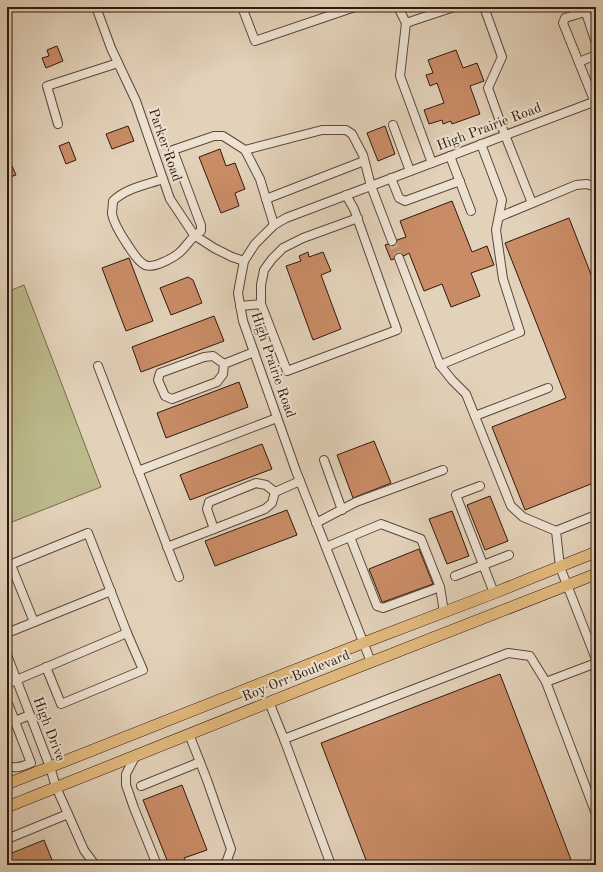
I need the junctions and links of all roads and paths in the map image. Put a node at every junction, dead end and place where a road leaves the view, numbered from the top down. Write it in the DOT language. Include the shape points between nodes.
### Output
graph roads {
  1 [pos="96,7"];
  2 [pos="242,7"];
  3 [pos="355,7"];
  4 [pos="398,7"];
  5 [pos="454,7"];
  6 [pos="484,7"];
  7 [pos="341,9"];
  8 [pos="406,23"];
  9 [pos="596,43"];
  10 [pos="596,55"];
  11 [pos="579,62"];
  12 [pos="118,63"];
  13 [pos="596,102"];
  14 [pos="58,124"];
  15 [pos="393,125"];
  16 [pos="505,135"];
  17 [pos="481,144"];
  18 [pos="244,150"];
  19 [pos="450,156"];
  20 [pos="364,161"];
  21 [pos="432,163"];
  22 [pos="410,171"];
  23 [pos="391,178"];
  24 [pos="163,179"];
  25 [pos="460,181"];
  26 [pos="371,186"];
  27 [pos="596,188"];
  28 [pos="346,195"];
  29 [pos="266,199"];
  30 [pos="532,203"];
  31 [pos="471,211"];
  32 [pos="499,217"];
  33 [pos="358,218"];
  34 [pos="274,225"];
  35 [pos="194,235"];
  36 [pos="392,241"];
  37 [pos="399,258"];
  38 [pos="244,261"];
  39 [pos="261,304"];
  40 [pos="240,306"];
  41 [pos="254,352"];
  42 [pos="224,364"];
  43 [pos="440,364"];
  44 [pos="98,366"];
  45 [pos="548,388"];
  46 [pos="475,416"];
  47 [pos="277,418"];
  48 [pos="324,460"];
  49 [pos="442,470"];
  50 [pos="138,471"];
  51 [pos="300,481"];
  52 [pos="480,486"];
  53 [pos="274,492"];
  54 [pos="342,510"];
  55 [pos="596,515"];
  56 [pos="316,523"];
  57 [pos="214,529"];
  58 [pos="556,530"];
  59 [pos="350,537"];
  60 [pos="168,547"];
  61 [pos="326,547"];
  62 [pos="596,552"];
  63 [pos="509,555"];
  64 [pos="483,565"];
  65 [pos="9,566"];
  66 [pos="560,567"];
  67 [pos="596,574"];
  68 [pos="455,576"];
  69 [pos="179,577"];
  70 [pos="567,586"];
  71 [pos="440,587"];
  72 [pos="112,591"];
  73 [pos="494,594"];
  74 [pos="444,612"];
  75 [pos="34,622"];
  76 [pos="7,633"];
  77 [pos="127,633"];
  78 [pos="363,643"];
  79 [pos="7,655"];
  80 [pos="596,659"];
  81 [pos="371,662"];
  82 [pos="596,663"];
  83 [pos="46,667"];
  84 [pos="16,680"];
  85 [pos="546,682"];
  86 [pos="7,684"];
  87 [pos="269,702"];
  88 [pos="7,704"];
  89 [pos="30,715"];
  90 [pos="15,722"];
  91 [pos="189,734"];
  92 [pos="284,739"];
  93 [pos="136,755"];
  94 [pos="200,762"];
  95 [pos="7,763"];
  96 [pos="50,767"];
  97 [pos="7,784"];
  98 [pos="141,786"];
  99 [pos="56,787"];
  100 [pos="7,807"];
  101 [pos="68,814"];
  102 [pos="596,814"];
  103 [pos="7,839"];
  104 [pos="95,865"];
  105 [pos="157,865"];
  106 [pos="220,865"];
  107 [pos="331,865"];
  1 -- 12 [label="street, Parker Road"];
  2 -- 7 [label="street" via="255,41"];
  3 -- 7 [label="street"];
  4 -- 8 [label="street"];
  5 -- 8 [label="street"];
  6 -- 16 [label="street" via="502,57 488,88"];
  8 -- 21 [label="street" via="400,76"];
  9 -- 11 [label="street" via="585,12 565,18 563,23"];
  10 -- 11 [label="street"];
  11 -- 13 [label="street"];
  12 -- 14 [label="street" via="47,86"];
  12 -- 24 [label="street, Parker Road" via="136,101"];
  13 -- 16 [label="street, High Prairie Road"];
  15 -- 22 [label="street"];
  16 -- 17 [label="street, High Prairie Road"];
  16 -- 30 [label="street"];
  17 -- 19 [label="street, High Prairie Road"];
  17 -- 32 [label="street" via="502,200"];
  18 -- 20 [label="street" via="322,130 346,130 352,134"];
  18 -- 29 [label="street" via="260,179"];
  18 -- 35 [label="street" via="223,136 214,136 173,150 200,225 200,231"];
  19 -- 21 [label="street, High Prairie Road"];
  19 -- 25 [label="street"];
  20 -- 26 [label="street"];
  20 -- 29 [label="street"];
  21 -- 22 [label="street, High Prairie Road"];
  22 -- 23 [label="street, High Prairie Road"];
  23 -- 25 [label="street" via="399,198 405,201"];
  23 -- 26 [label="street, High Prairie Road"];
  24 -- 35 [label="street, Parker Road" via="170,199"];
  24 -- 35 [label="street" via="117,197 113,201 112,213 116,224 138,260 148,266 159,264 178,253"];
  25 -- 31 [label="street"];
  26 -- 28 [label="street, High Prairie Road"];
  26 -- 36 [label="street"];
  27 -- 30 [label="street" via="586,184 576,185"];
  28 -- 33 [label="street"];
  28 -- 34 [label="street, High Prairie Road"];
  29 -- 34 [label="street"];
  30 -- 32 [label="street"];
  32 -- 43 [label="street" via="496,230 503,279 520,332"];
  33 -- 39 [label="street" via="283,248 264,270"];
  33 -- 39 [label="street" via="397,330 287,371"];
  34 -- 38 [label="street, High Prairie Road" via="255,244"];
  35 -- 38 [label="street, Parker Road" via="232,258"];
  37 -- 43 [label="street"];
  38 -- 40 [label="street, High Prairie Road" via="238,293"];
  39 -- 40 [label="street"];
  40 -- 41 [label="street, High Prairie Road"];
  41 -- 42 [label="street"];
  41 -- 47 [label="street, High Prairie Road"];
  42 -- 42 [label="street" via="213,356 204,357 160,373 158,380 165,396 172,399 217,382 223,374"];
  43 -- 46 [label="street" via="466,394"];
  44 -- 50 [label="street"];
  45 -- 46 [label="street"];
  46 -- 58 [label="street" via="511,506 523,518"];
  47 -- 50 [label="street"];
  47 -- 51 [label="street, High Prairie Road"];
  48 -- 54 [label="street"];
  49 -- 54 [label="street" via="356,502"];
  50 -- 60 [label="street"];
  51 -- 53 [label="street"];
  51 -- 56 [label="street, High Prairie Road"];
  52 -- 64 [label="street" via="456,495"];
  53 -- 57 [label="street" via="272,503 265,510"];
  53 -- 57 [label="street" via="266,484 256,483 209,502 206,509"];
  54 -- 56 [label="street"];
  55 -- 58 [label="street"];
  56 -- 61 [label="street, High Prairie Road"];
  57 -- 60 [label="street"];
  58 -- 66 [label="street"];
  59 -- 61 [label="street"];
  59 -- 71 [label="street" via="381,524 421,539"];
  59 -- 71 [label="street" via="377,606 383,608"];
  60 -- 69 [label="street"];
  61 -- 78 [label="street, High Prairie Road"];
  62 -- 66 [label="main road, Roy Orr Boulevard"];
  63 -- 64 [label="street"];
  64 -- 68 [label="street"];
  64 -- 73 [label="street"];
  65 -- 72 [label="street" via="88,533"];
  65 -- 75 [label="street"];
  66 -- 70 [label="street"];
  66 -- 73 [label="main road, Roy Orr Boulevard"];
  67 -- 70 [label="main road, Roy Orr Boulevard"];
  70 -- 80 [label="street"];
  70 -- 81 [label="main road, Roy Orr Boulevard"];
  71 -- 74 [label="street"];
  72 -- 75 [label="street"];
  72 -- 77 [label="street"];
  73 -- 74 [label="main road, Roy Orr Boulevard"];
  74 -- 78 [label="main road, Roy Orr Boulevard"];
  75 -- 76 [label="street"];
  77 -- 83 [label="street"];
  77 -- 83 [label="street" via="143,670 61,704"];
  78 -- 81 [label="street, High Prairie Road"];
  78 -- 96 [label="main road, Roy Orr Boulevard"];
  79 -- 84 [label="street, High Drive"];
  81 -- 87 [label="main road, Roy Orr Boulevard"];
  82 -- 85 [label="street"];
  83 -- 84 [label="street"];
  84 -- 86 [label="street"];
  84 -- 89 [label="street, High Drive"];
  85 -- 92 [label="street" via="530,656 508,653"];
  85 -- 102 [label="street"];
  87 -- 91 [label="main road, Roy Orr Boulevard"];
  87 -- 92 [label="street"];
  88 -- 90 [label="street"];
  89 -- 90 [label="street"];
  89 -- 96 [label="street, High Drive"];
  90 -- 95 [label="street" via="31,763 14,768"];
  91 -- 93 [label="main road, Roy Orr Boulevard"];
  91 -- 94 [label="street"];
  92 -- 107 [label="street"];
  93 -- 99 [label="main road, Roy Orr Boulevard"];
  93 -- 105 [label="street" via="126,774 126,785"];
  94 -- 98 [label="street"];
  94 -- 106 [label="street" via="231,849 226,863"];
  96 -- 97 [label="main road, Roy Orr Boulevard"];
  96 -- 99 [label="street, High Drive"];
  99 -- 100 [label="main road, Roy Orr Boulevard"];
  99 -- 101 [label="street, High Drive"];
  101 -- 103 [label="street"];
  101 -- 104 [label="street, High Drive" via="84,850"];
}
